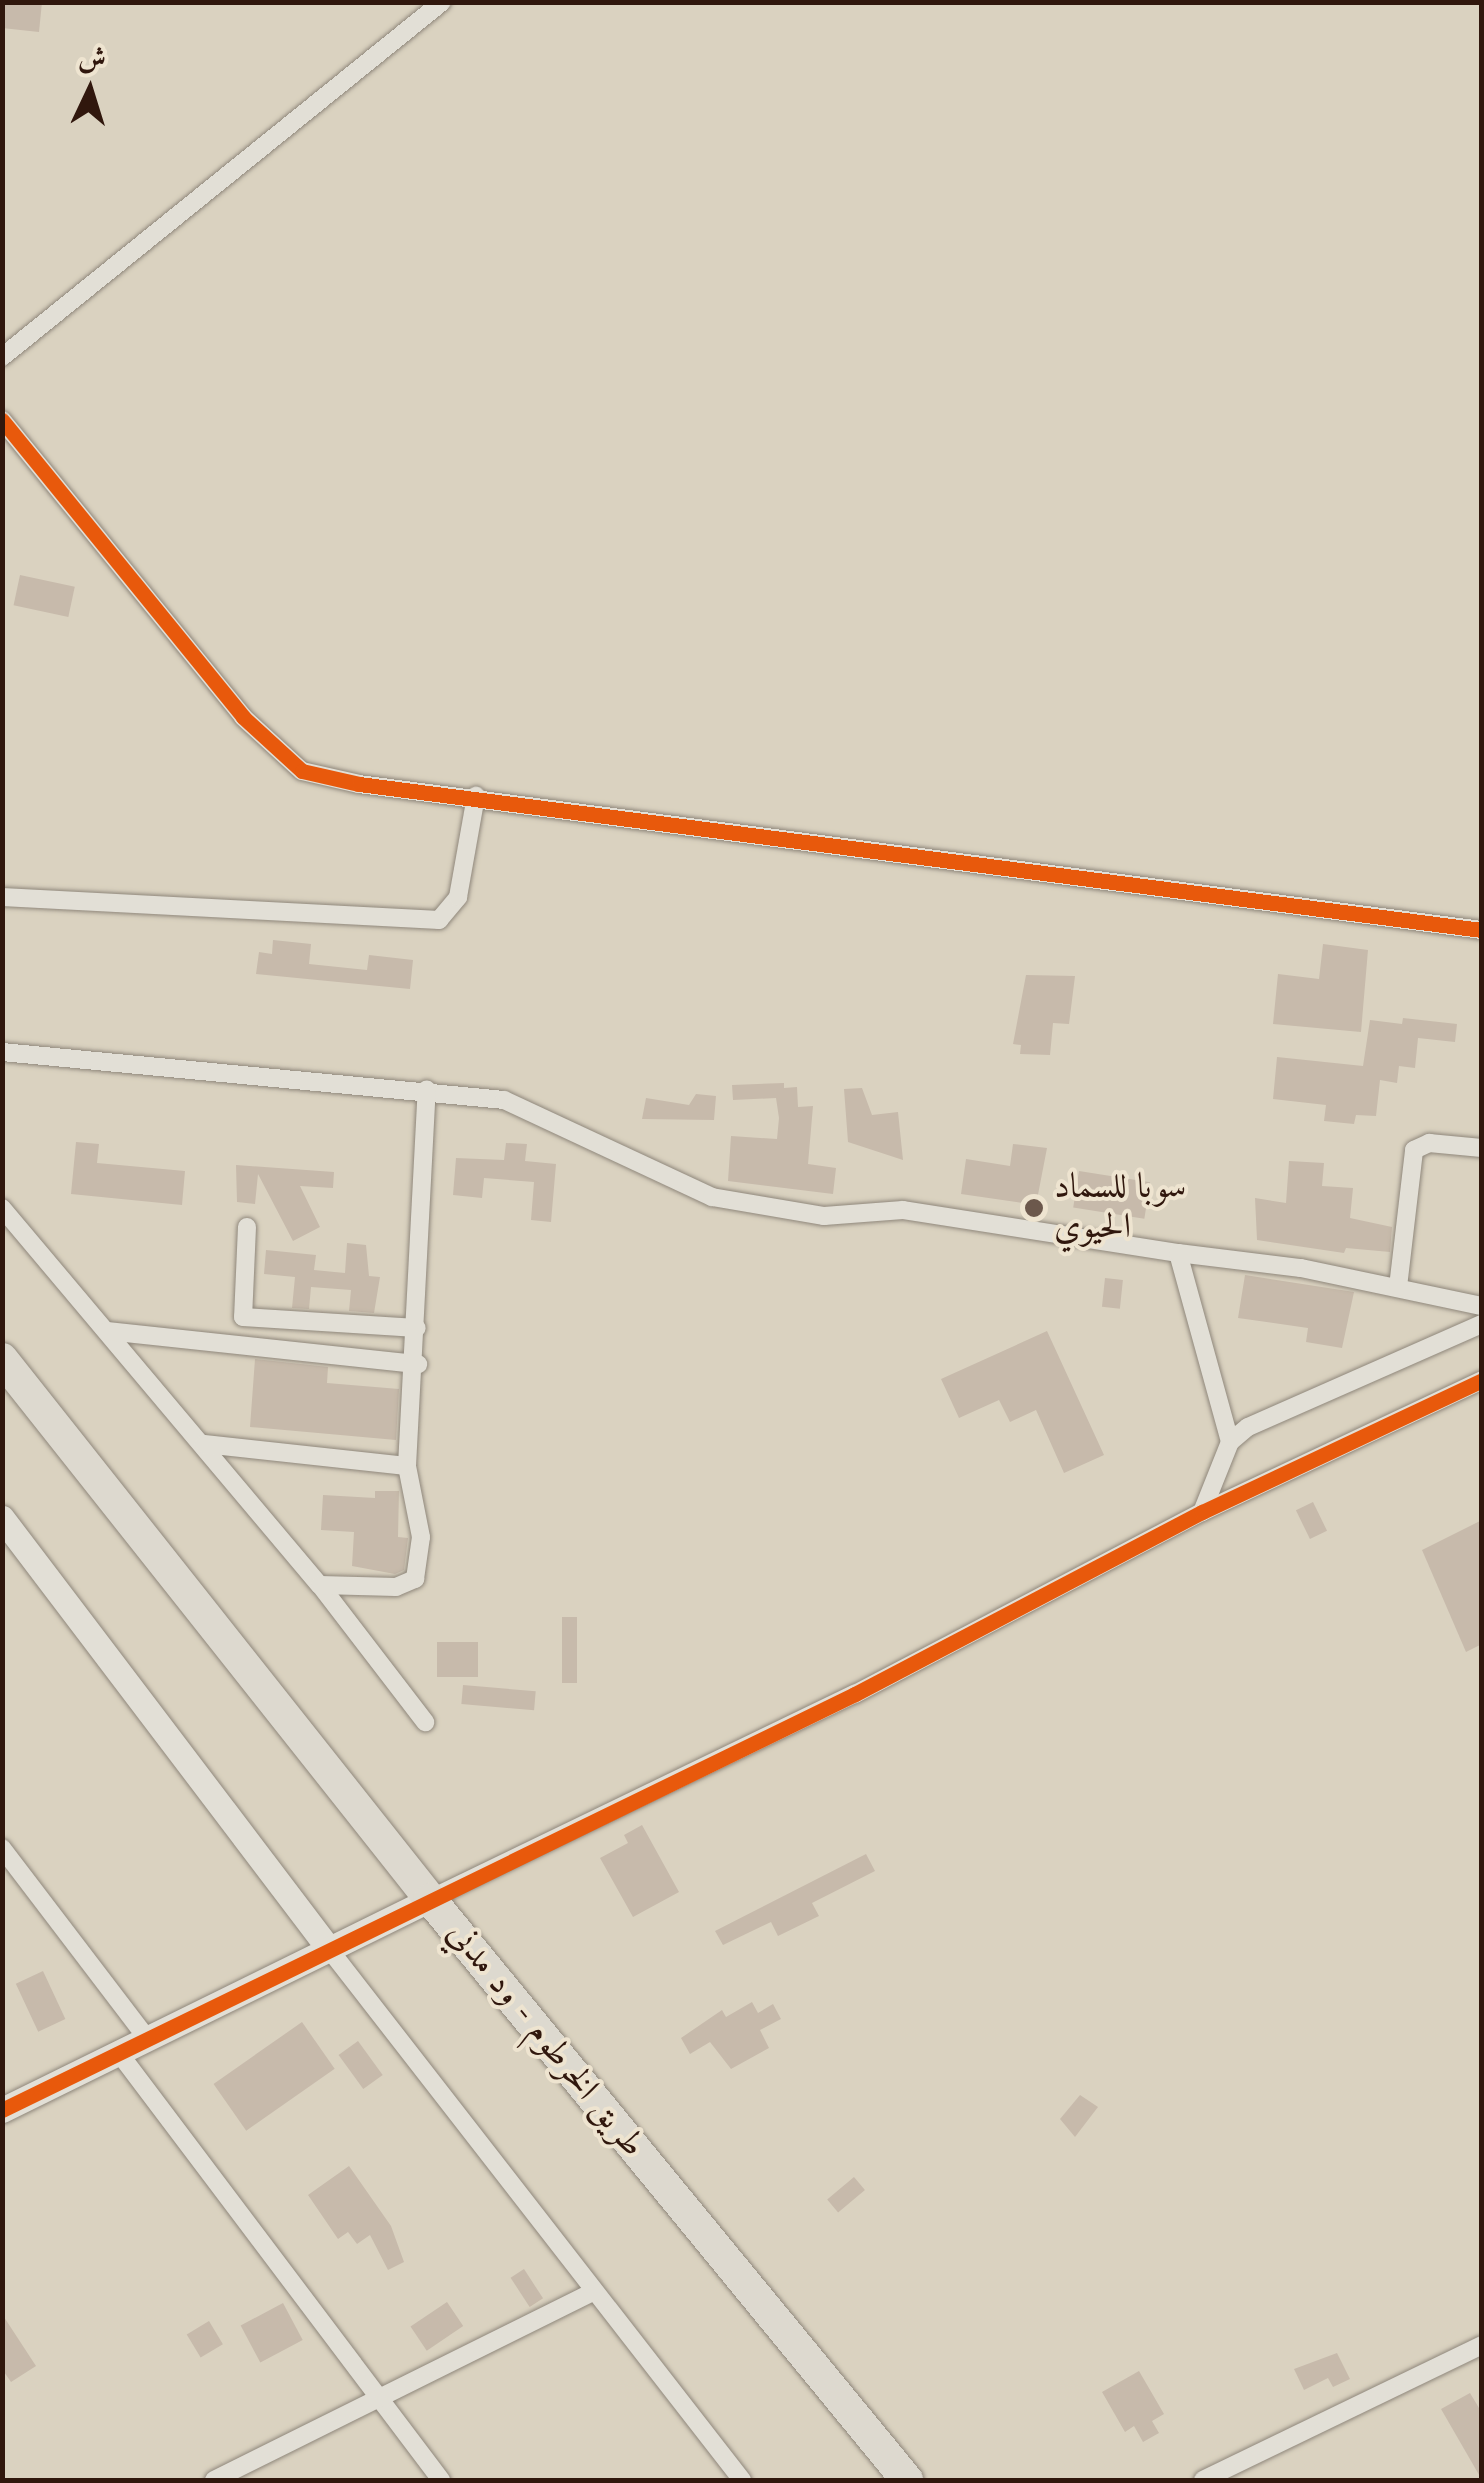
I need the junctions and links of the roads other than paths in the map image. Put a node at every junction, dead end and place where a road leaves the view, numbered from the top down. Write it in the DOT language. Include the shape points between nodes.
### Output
graph roads {
  1 [pos="442,2"];
  2 [pos="2,357"];
  3 [pos="2,420"];
  4 [pos="476,796"];
  5 [pos="2,896"];
  6 [pos="1482,930"];
  7 [pos="2,1052"];
  8 [pos="427,1090"];
  9 [pos="1482,1148"];
  10 [pos="2,1208"];
  11 [pos="247,1227"];
  12 [pos="1178,1253"];
  13 [pos="1398,1286"];
  14 [pos="1482,1306"];
  15 [pos="1482,1324"];
  16 [pos="417,1328"];
  17 [pos="107,1331"];
  18 [pos="2,1359"];
  19 [pos="418,1364"];
  20 [pos="1482,1380"];
  21 [pos="1230,1442"];
  22 [pos="204,1444"];
  23 [pos="407,1466"];
  24 [pos="1202,1512"];
  25 [pos="2,1518"];
  26 [pos="320,1585"];
  27 [pos="425,1722"];
  28 [pos="2,1848"];
  29 [pos="430,1899"];
  30 [pos="329,1949"];
  31 [pos="147,2038"];
  32 [pos="118,2053"];
  33 [pos="2,2110"];
  34 [pos="594,2291"];
  35 [pos="1482,2345"];
  36 [pos="380,2400"];
  37 [pos="214,2480"];
  38 [pos="442,2480"];
  39 [pos="742,2480"];
  40 [pos="907,2480"];
  41 [pos="1203,2480"];
  1 -- 2 [label="street"];
  3 -- 4 [label="street" via="282,759 323,777"];
  4 -- 5 [label="street" via="458,897 438,920"];
  4 -- 6 [label="street"];
  7 -- 8 [label="street"];
  8 -- 12 [label="street" via="523,1105 652,1174 712,1196 824,1216 903,1210"];
  8 -- 16 [label="street"];
  9 -- 13 [label="street" via="1429,1143 1414,1150"];
  10 -- 17 [label="street"];
  11 -- 16 [label="street" via="243,1317"];
  12 -- 13 [label="street"];
  12 -- 21 [label="street"];
  13 -- 14 [label="street"];
  15 -- 21 [label="street" via="1248,1427"];
  16 -- 19 [label="street"];
  17 -- 19 [label="street"];
  17 -- 22 [label="street"];
  18 -- 29 [label="highway, طريق الخرطوم - ود مدني"];
  19 -- 23 [label="street"];
  20 -- 24 [label="street"];
  21 -- 24 [label="street"];
  22 -- 23 [label="street"];
  22 -- 26 [label="street"];
  23 -- 26 [label="street" via="420,1537 415,1579 396,1587"];
  24 -- 29 [label="street" via="855,1694"];
  25 -- 30 [label="street"];
  26 -- 27 [label="street"];
  28 -- 31 [label="street"];
  29 -- 30 [label="street"];
  29 -- 40 [label="highway, طريق الخرطوم - ود مدني"];
  30 -- 31 [label="street"];
  30 -- 34 [label="street"];
  31 -- 32 [label="street"];
  32 -- 33 [label="street"];
  32 -- 36 [label="street"];
  34 -- 36 [label="street"];
  34 -- 39 [label="street"];
  35 -- 41 [label="street"];
  36 -- 37 [label="street"];
  36 -- 38 [label="street"];
}
